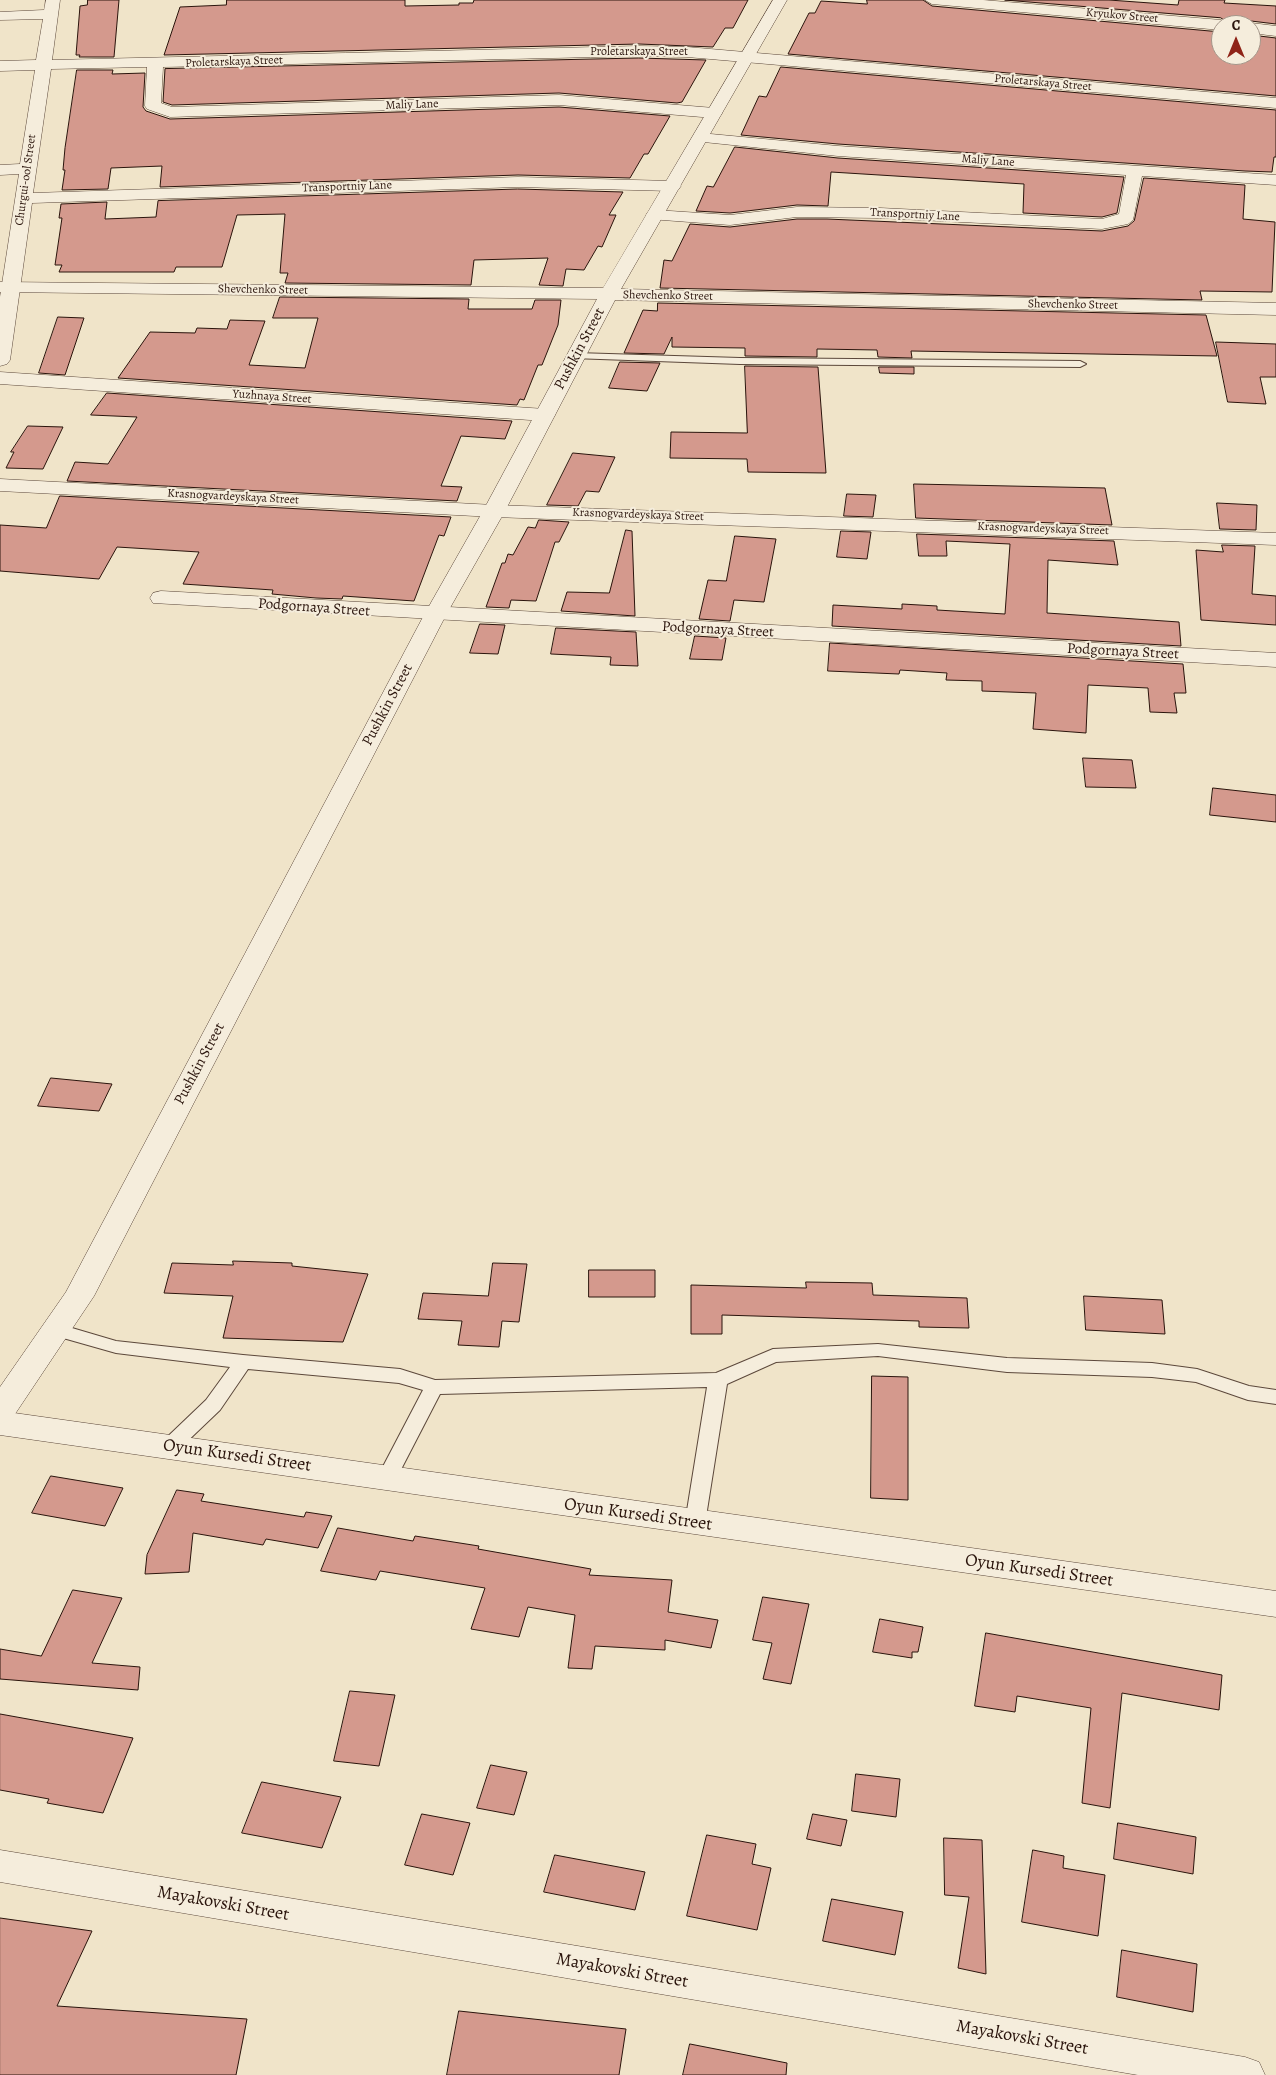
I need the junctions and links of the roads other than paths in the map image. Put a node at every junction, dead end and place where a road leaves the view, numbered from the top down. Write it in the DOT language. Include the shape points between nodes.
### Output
graph roads {
  1 [pos="780,0"];
  2 [pos="932,0"];
  3 [pos="52,7"];
  4 [pos="0,16"];
  5 [pos="1211,25"];
  6 [pos="1261,29"];
  7 [pos="1276,30"];
  8 [pos="746,57"];
  9 [pos="155,64"];
  10 [pos="43,65"];
  11 [pos="0,66"];
  12 [pos="1276,103"];
  13 [pos="714,113"];
  14 [pos="700,138"];
  15 [pos="27,169"];
  16 [pos="0,170"];
  17 [pos="1136,170"];
  18 [pos="1276,180"];
  19 [pos="672,186"];
  20 [pos="23,198"];
  21 [pos="655,215"];
  22 [pos="6,287"];
  23 [pos="609,294"];
  24 [pos="1276,310"];
  25 [pos="576,356"];
  26 [pos="0,360"];
  27 [pos="1080,364"];
  28 [pos="0,378"];
  29 [pos="545,415"];
  30 [pos="0,485"];
  31 [pos="494,510"];
  32 [pos="1276,539"];
  33 [pos="161,598"];
  34 [pos="435,615"];
  35 [pos="1276,660"];
  36 [pos="55,1329"];
  37 [pos="243,1362"];
  38 [pos="718,1380"];
  39 [pos="434,1387"];
  40 [pos="1276,1397"];
  41 [pos="0,1412"];
  42 [pos="0,1424"];
  43 [pos="169,1446"];
  44 [pos="387,1478"];
  45 [pos="695,1523"];
  46 [pos="1276,1604"];
  47 [pos="0,1866"];
  48 [pos="1245,2075"];
  1 -- 8 [label="street, Pushkin Street"];
  2 -- 5 [label="street, Kryukov Street"];
  3 -- 4 [label="street"];
  3 -- 10 [label="street, Churgui-ool Street"];
  6 -- 7 [label="street"];
  8 -- 9 [label="street, Proletarskaya Street" via="639,51"];
  8 -- 12 [label="street, Proletarskaya Street"];
  8 -- 13 [label="street, Pushkin Street"];
  9 -- 10 [label="street, Proletarskaya Street"];
  9 -- 13 [label="street, Maliy Lane" via="153,106 170,112 559,100"];
  10 -- 11 [label="street, Proletarskaya Street"];
  10 -- 15 [label="street, Churgui-ool Street"];
  13 -- 14 [label="street, Pushkin Street"];
  14 -- 17 [label="street, Maliy Lane" via="838,151"];
  14 -- 19 [label="street, Pushkin Street"];
  15 -- 16 [label="street"];
  15 -- 20 [label="street, Churgui-ool Street"];
  17 -- 18 [label="street, Maliy Lane"];
  17 -- 21 [label="street, Transportniy Lane" via="1127,216 1102,224 880,213 797,212 730,220"];
  19 -- 20 [label="street, Transportniy Lane" via="518,182"];
  19 -- 21 [label="street, Pushkin Street"];
  20 -- 22 [label="street, Churgui-ool Street"];
  21 -- 23 [label="street, Pushkin Street"];
  22 -- 23 [label="street, Shevchenko Street"];
  22 -- 26 [label="street, Churgui-ool Street"];
  23 -- 24 [label="street, Shevchenko Street"];
  23 -- 25 [label="street, Pushkin Street"];
  25 -- 27 [label="lane"];
  25 -- 29 [label="street, Pushkin Street"];
  28 -- 29 [label="street, Yuzhnaya Street"];
  29 -- 31 [label="street, Pushkin Street"];
  30 -- 31 [label="street, Krasnogvardeyskaya Street"];
  31 -- 32 [label="street, Krasnogvardeyskaya Street"];
  31 -- 34 [label="street, Pushkin Street"];
  33 -- 34 [label="street, Podgornaya Street"];
  34 -- 35 [label="street, Podgornaya Street"];
  34 -- 36 [label="street, Pushkin Street" via="79,1296"];
  36 -- 37 [label="lane" via="116,1347"];
  36 -- 41 [label="street, Pushkin Street"];
  37 -- 39 [label="lane" via="400,1376"];
  37 -- 43 [label="lane" via="213,1405"];
  38 -- 39 [label="lane"];
  38 -- 40 [label="lane" via="773,1356 878,1350 1007,1365 1152,1370 1196,1376"];
  38 -- 45 [label="lane"];
  39 -- 44 [label="lane"];
  42 -- 43 [label="street, Oyun Kursedi Street"];
  43 -- 44 [label="street, Oyun Kursedi Street"];
  44 -- 45 [label="street, Oyun Kursedi Street"];
  45 -- 46 [label="street, Oyun Kursedi Street"];
  47 -- 48 [label="street, Mayakovski Street"];
}
